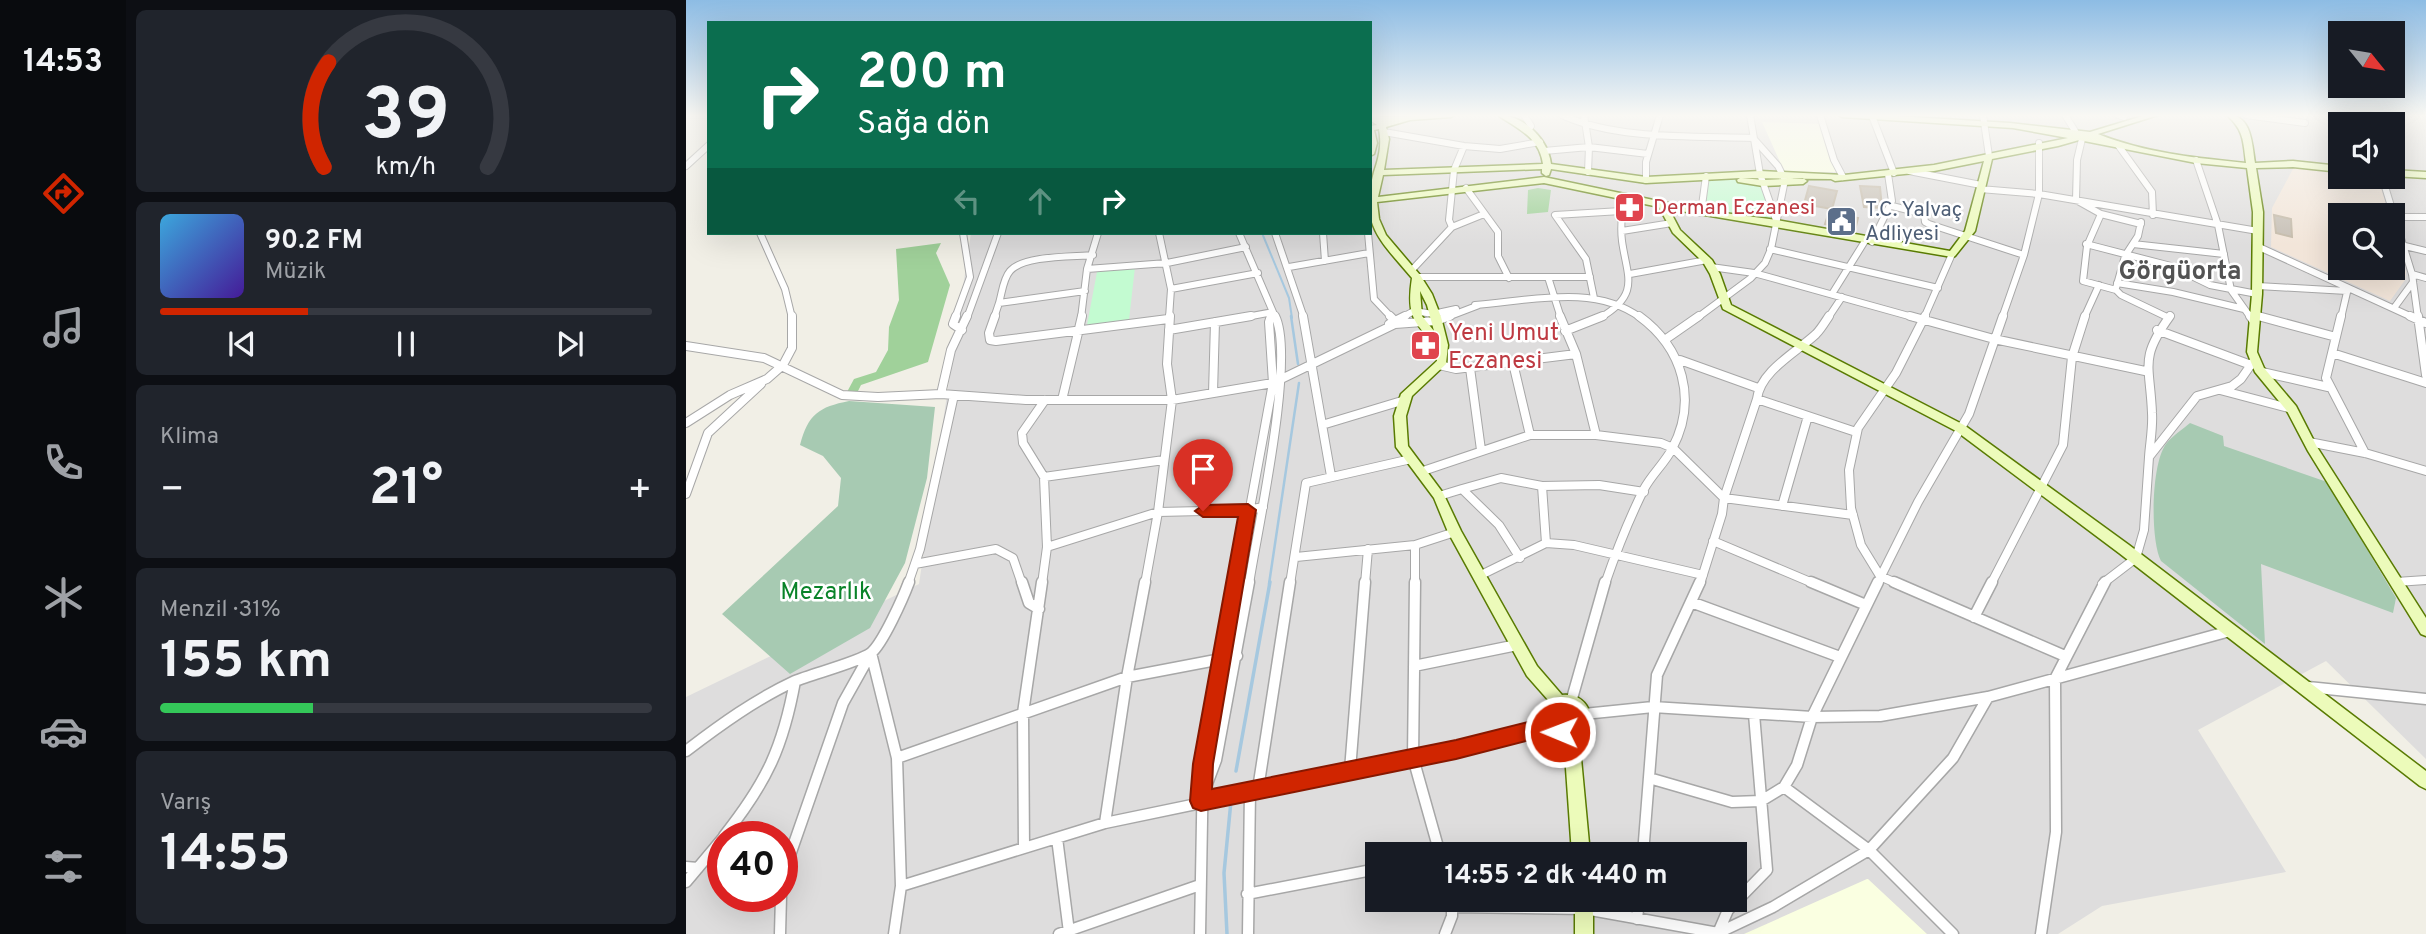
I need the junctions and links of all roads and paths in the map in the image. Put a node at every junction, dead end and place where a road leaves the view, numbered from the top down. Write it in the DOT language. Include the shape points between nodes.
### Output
graph roads {
  1 [pos="1382,159"];
  2 [pos="1459,159"];
  3 [pos="1546,159"];
  4 [pos="1589,159"];
  5 [pos="1648,159"];
  6 [pos="1757,159"];
  7 [pos="1769,159"];
  8 [pos="1834,159"];
  9 [pos="1886,159"];
  10 [pos="1975,159"];
  11 [pos="1988,159"];
  12 [pos="2038,159"];
  13 [pos="2077,159"];
  14 [pos="2128,159"];
  15 [pos="2189,159"];
  16 [pos="2250,159"];
  17 [pos="2196,160"];
  18 [pos="1548,166"];
  19 [pos="2251,166"];
  20 [pos="2328,168"];
  21 [pos="1454,170"];
  22 [pos="1909,171"];
  23 [pos="1588,172"];
  24 [pos="1378,173"];
  25 [pos="2405,173"];
  26 [pos="1891,174"];
  27 [pos="2426,174"];
  28 [pos="1706,176"];
  29 [pos="1843,177"];
  30 [pos="1761,178"];
  31 [pos="1785,178"];
  32 [pos="1544,180"];
  33 [pos="1646,180"];
  34 [pos="1981,187"];
  35 [pos="1466,188"];
  36 [pos="1453,191"];
  37 [pos="2039,194"];
  38 [pos="1372,195"];
  39 [pos="1625,196"];
  40 [pos="1372,199"];
  41 [pos="2076,201"];
  42 [pos="1663,206"];
  43 [pos="1892,206"];
  44 [pos="1621,211"];
  45 [pos="2141,212"];
  46 [pos="1484,214"];
  47 [pos="1701,214"];
  48 [pos="2101,214"];
  49 [pos="2153,215"];
  50 [pos="2405,217"];
  51 [pos="2426,217"];
  52 [pos="1372,222"];
  53 [pos="1672,223"];
  54 [pos="1777,223"];
  55 [pos="2141,225"];
  56 [pos="2218,225"];
  57 [pos="1451,226"];
  58 [pos="1622,231"];
  59 [pos="2258,231"];
  60 [pos="1967,234"];
  61 [pos="762,235"];
  62 [pos="964,235"];
  63 [pos="997,235"];
  64 [pos="1098,235"];
  65 [pos="1160,235"];
  66 [pos="1240,235"];
  67 [pos="1276,235"];
  68 [pos="1323,235"];
  69 [pos="1368,235"];
  70 [pos="1869,241"];
  71 [pos="2086,244"];
  72 [pos="2133,244"];
  73 [pos="2405,246"];
  74 [pos="1245,247"];
  75 [pos="2259,247"];
  76 [pos="1770,249"];
  77 [pos="2165,249"];
  78 [pos="2426,251"];
  79 [pos="1369,253"];
  80 [pos="1952,254"];
  81 [pos="2224,254"];
  82 [pos="1093,255"];
  83 [pos="2024,255"];
  84 [pos="2125,256"];
  85 [pos="1325,261"];
  86 [pos="1167,263"];
  87 [pos="1709,264"];
  88 [pos="1289,267"];
  89 [pos="2171,267"];
  90 [pos="1851,268"];
  91 [pos="1087,270"];
  92 [pos="1258,273"];
  93 [pos="1754,273"];
  94 [pos="1414,274"];
  95 [pos="1630,274"];
  96 [pos="1548,277"];
  97 [pos="1590,277"];
  98 [pos="1509,278"];
  99 [pos="2412,278"];
  100 [pos="2426,278"];
  101 [pos="2099,285"];
  102 [pos="2117,286"];
  103 [pos="1938,288"];
  104 [pos="1171,289"];
  105 [pos="2348,289"];
  106 [pos="2231,290"];
  107 [pos="2257,290"];
  108 [pos="1085,291"];
  109 [pos="1832,294"];
  110 [pos="1842,297"];
  111 [pos="1594,298"];
  112 [pos="1553,299"];
  113 [pos="1723,301"];
  114 [pos="999,303"];
  115 [pos="1617,305"];
  116 [pos="2394,308"];
  117 [pos="2244,309"];
  118 [pos="1413,311"];
  119 [pos="1273,312"];
  120 [pos="1434,317"];
  121 [pos="1168,318"];
  122 [pos="1924,319"];
  123 [pos="2255,319"];
  124 [pos="1395,321"];
  125 [pos="2423,321"];
  126 [pos="1215,322"];
  127 [pos="1419,322"];
  128 [pos="962,330"];
  129 [pos="1080,330"];
  130 [pos="1170,330"];
  131 [pos="2157,330"];
  132 [pos="1565,331"];
  133 [pos="2336,337"];
  134 [pos="1667,339"];
  135 [pos="1994,339"];
  136 [pos="2424,342"];
  137 [pos="1443,345"];
  138 [pos="686,346"];
  139 [pos="1798,346"];
  140 [pos="2332,353"];
  141 [pos="1576,354"];
  142 [pos="2072,357"];
  143 [pos="1680,360"];
  144 [pos="1513,363"];
  145 [pos="1439,365"];
  146 [pos="2256,366"];
  147 [pos="783,367"];
  148 [pos="1311,367"];
  149 [pos="1471,368"];
  150 [pos="2145,371"];
  151 [pos="2426,375"];
  152 [pos="766,381"];
  153 [pos="1277,382"];
  154 [pos="2426,383"];
  155 [pos="2328,387"];
  156 [pos="1758,388"];
  157 [pos="1886,389"];
  158 [pos="2215,389"];
  159 [pos="1213,393"];
  160 [pos="941,394"];
  161 [pos="954,395"];
  162 [pos="1757,399"];
  163 [pos="1045,400"];
  164 [pos="1062,400"];
  165 [pos="1172,400"];
  166 [pos="1405,401"];
  167 [pos="2292,409"];
  168 [pos="1808,416"];
  169 [pos="686,423"];
  170 [pos="1322,425"];
  171 [pos="1960,428"];
  172 [pos="1856,432"];
  173 [pos="1531,435"];
  174 [pos="1596,435"];
  175 [pos="2309,442"];
  176 [pos="1673,448"];
  177 [pos="1481,450"];
  178 [pos="2365,453"];
  179 [pos="2149,457"];
  180 [pos="1411,459"];
  181 [pos="1164,460"];
  182 [pos="2426,471"];
  183 [pos="1420,472"];
  184 [pos="1331,476"];
  185 [pos="1044,477"];
  186 [pos="1542,486"];
  187 [pos="2040,486"];
  188 [pos="1462,489"];
  189 [pos="1644,492"];
  190 [pos="686,494"];
  191 [pos="1439,496"];
  192 [pos="1724,498"];
  193 [pos="1782,506"];
  194 [pos="1263,507"];
  195 [pos="1248,510"];
  196 [pos="1158,512"];
  197 [pos="1853,515"];
  198 [pos="1455,532"];
  199 [pos="1713,541"];
  200 [pos="1546,543"];
  201 [pos="1415,545"];
  202 [pos="1047,547"];
  203 [pos="1368,549"];
  204 [pos="1615,556"];
  205 [pos="1296,557"];
  206 [pos="1520,558"];
  207 [pos="2136,558"];
  208 [pos="915,564"];
  209 [pos="1703,575"];
  210 [pos="1479,576"];
  211 [pos="1880,576"];
  212 [pos="2426,580"];
  213 [pos="2396,582"];
  214 [pos="1691,602"];
  215 [pos="1866,605"];
  216 [pos="1039,609"];
  217 [pos="1974,617"];
  218 [pos="2426,630"];
  219 [pos="2230,631"];
  220 [pos="1517,645"];
  221 [pos="871,653"];
  222 [pos="1237,656"];
  223 [pos="2065,656"];
  224 [pos="1840,657"];
  225 [pos="1224,659"];
  226 [pos="1414,666"];
  227 [pos="1126,677"];
  228 [pos="2055,679"];
  229 [pos="795,681"];
  230 [pos="2302,687"];
  231 [pos="1988,697"];
  232 [pos="2426,699"];
  233 [pos="1565,703"];
  234 [pos="1653,707"];
  235 [pos="1023,713"];
  236 [pos="1754,713"];
  237 [pos="1584,715"];
  238 [pos="1812,717"];
  239 [pos="1552,725"];
  240 [pos="1571,733"];
  241 [pos="686,751"];
  242 [pos="897,758"];
  243 [pos="1413,758"];
  244 [pos="1350,770"];
  245 [pos="1650,778"];
  246 [pos="2426,781"];
  247 [pos="1784,787"];
  248 [pos="1254,790"];
  249 [pos="1201,801"];
  250 [pos="1761,801"];
  251 [pos="737,821"];
  252 [pos="1105,823"];
  253 [pos="798,832"];
  254 [pos="1056,838"];
  255 [pos="1437,842"];
  256 [pos="1580,842"];
  257 [pos="1644,842"];
  258 [pos="1024,848"];
  259 [pos="1869,850"];
  260 [pos="707,853"];
  261 [pos="692,868"];
  262 [pos="1365,871"];
  263 [pos="686,882"];
  264 [pos="1200,885"];
  265 [pos="901,886"];
  266 [pos="1247,894"];
  267 [pos="780,912"];
  268 [pos="1452,912"];
  269 [pos="1585,912"];
  270 [pos="1613,912"];
  271 [pos="1638,912"];
  272 [pos="1637,919"];
  273 [pos="1690,931"];
  274 [pos="1066,933"];
  275 [pos="1718,933"];
  276 [pos="779,934"];
  277 [pos="894,934"];
  278 [pos="1200,934"];
  279 [pos="1248,934"];
  280 [pos="1445,934"];
  281 [pos="1584,934"];
  282 [pos="1953,934"];
  283 [pos="2041,934"];
  1 -- 24 [label="street"];
  2 -- 21 [label="street"];
  3 -- 18 [label="street"];
  4 -- 23 [label="street"];
  5 -- 33 [label="street"];
  6 -- 30 [label="street"];
  7 -- 31 [label="street"];
  8 -- 29 [label="street"];
  9 -- 26 [label="street"];
  10 -- 22 [label="street"];
  11 -- 34 [label="main road"];
  12 -- 37 [label="street"];
  13 -- 41 [label="street"];
  14 -- 49 [label="street" via="2151,192"];
  15 -- 17 [label="street"];
  16 -- 19 [label="street"];
  17 -- 19 [label="street"];
  17 -- 56 [label="street"];
  18 -- 21 [label="street"];
  18 -- 23 [label="street"];
  18 -- 32 [label="street"];
  19 -- 20 [label="street"];
  19 -- 59 [label="street"];
  21 -- 24 [label="street"];
  21 -- 36 [label="street"];
  22 -- 26 [label="street"];
  22 -- 34 [label="street"];
  23 -- 33 [label="street"];
  24 -- 38 [label="street"];
  25 -- 27 [label="street"];
  26 -- 29 [label="street"];
  26 -- 43 [label="street"];
  28 -- 30 [label="street"];
  28 -- 33 [label="street"];
  28 -- 47 [label="street"];
  29 -- 31 [label="street"];
  30 -- 31 [label="street"];
  30 -- 54 [label="street"];
  31 -- 54 [label="street"];
  32 -- 35 [label="street"];
  32 -- 39 [label="street"];
  34 -- 37 [label="street"];
  34 -- 60 [label="main road"];
  35 -- 36 [label="street"];
  35 -- 46 [label="street"];
  36 -- 40 [label="street"];
  36 -- 57 [label="street"];
  37 -- 41 [label="street"];
  37 -- 83 [label="street"];
  39 -- 42 [label="street"];
  39 -- 44 [label="street"];
  41 -- 45 [label="street"];
  41 -- 48 [label="street"];
  42 -- 47 [label="street"];
  42 -- 53 [label="street"];
  43 -- 60 [label="street" via="1920,211 1925,222"];
  43 -- 70 [label="street"];
  44 -- 58 [label="street"];
  44 -- 97 [label="street" via="1555,215 1586,259"];
  45 -- 49 [label="street"];
  45 -- 55 [label="street"];
  46 -- 57 [label="street"];
  46 -- 98 [label="street" via="1498,232 1498,256"];
  47 -- 54 [label="street"];
  48 -- 55 [label="street"];
  48 -- 71 [label="street"];
  49 -- 56 [label="street"];
  50 -- 51 [label="street"];
  52 -- 94 [label="street" via="1390,250"];
  53 -- 58 [label="street"];
  53 -- 87 [label="street"];
  54 -- 70 [label="street"];
  54 -- 76 [label="street"];
  55 -- 72 [label="street"];
  56 -- 59 [label="street"];
  56 -- 81 [label="street"];
  57 -- 94 [label="street"];
  58 -- 95 [label="street"];
  59 -- 75 [label="street"];
  60 -- 80 [label="main road"];
  60 -- 83 [label="street"];
  61 -- 147 [label="street" via="792,306 795,344"];
  62 -- 128 [label="street" via="970,277 953,324"];
  63 -- 128 [label="street"];
  64 -- 82 [label="street"];
  65 -- 86 [label="street"];
  66 -- 74 [label="street"];
  67 -- 88 [label="street"];
  68 -- 85 [label="street"];
  69 -- 79 [label="street"];
  70 -- 80 [label="street"];
  70 -- 90 [label="street"];
  71 -- 84 [label="street"];
  71 -- 101 [label="street" via="2083,281"];
  72 -- 77 [label="street"];
  72 -- 84 [label="street"];
  73 -- 78 [label="street"];
  73 -- 99 [label="street"];
  74 -- 86 [label="street"];
  74 -- 92 [label="street"];
  75 -- 105 [label="street"];
  75 -- 107 [label="street"];
  76 -- 90 [label="street"];
  76 -- 93 [label="street" via="1761,269"];
  77 -- 81 [label="street"];
  77 -- 89 [label="street"];
  79 -- 85 [label="street"];
  79 -- 124 [label="street" via="1374,299"];
  80 -- 103 [label="street"];
  81 -- 106 [label="street"];
  82 -- 91 [label="street"];
  82 -- 114 [label="street" via="1023,262 1012,268"];
  83 -- 135 [label="street"];
  84 -- 89 [label="street"];
  84 -- 102 [label="street"];
  85 -- 88 [label="street"];
  86 -- 91 [label="street"];
  86 -- 104 [label="street"];
  87 -- 93 [label="street"];
  87 -- 95 [label="street"];
  87 -- 113 [label="street"];
  88 -- 148 [label="street" via="1304,318"];
  89 -- 106 [label="street"];
  90 -- 103 [label="street"];
  90 -- 109 [label="street"];
  91 -- 108 [label="street"];
  92 -- 104 [label="street"];
  92 -- 119 [label="street"];
  93 -- 109 [label="street"];
  93 -- 113 [label="street"];
  94 -- 98 [label="street"];
  94 -- 118 [label="street"];
  94 -- 120 [label="street"];
  95 -- 115 [label="street" via="1629,287"];
  96 -- 97 [label="street"];
  96 -- 98 [label="street"];
  96 -- 112 [label="street"];
  97 -- 111 [label="street"];
  99 -- 100 [label="street"];
  99 -- 116 [label="street"];
  99 -- 125 [label="street"];
  101 -- 102 [label="street"];
  101 -- 142 [label="street"];
  102 -- 117 [label="street" via="2164,290"];
  102 -- 131 [label="street" via="2121,295 2170,316"];
  103 -- 122 [label="street"];
  104 -- 121 [label="street"];
  105 -- 107 [label="street"];
  105 -- 116 [label="street"];
  105 -- 133 [label="street"];
  106 -- 107 [label="street"];
  106 -- 117 [label="street"];
  107 -- 123 [label="street"];
  108 -- 114 [label="street"];
  108 -- 129 [label="street"];
  109 -- 110 [label="street"];
  110 -- 122 [label="street"];
  110 -- 139 [label="street" via="1816,334"];
  111 -- 112 [label="street"];
  111 -- 115 [label="street"];
  112 -- 120 [label="street" via="1479,304"];
  112 -- 132 [label="street"];
  113 -- 134 [label="street"];
  113 -- 139 [label="street"];
  114 -- 129 [label="street" via="990,340"];
  115 -- 132 [label="street" via="1592,324"];
  115 -- 134 [label="street" via="1642,315"];
  116 -- 125 [label="street"];
  117 -- 123 [label="street"];
  118 -- 120 [label="street"];
  118 -- 124 [label="street"];
  118 -- 127 [label="street"];
  119 -- 126 [label="street"];
  119 -- 153 [label="street" via="1282,348"];
  120 -- 127 [label="street"];
  120 -- 137 [label="street"];
  121 -- 129 [label="street"];
  121 -- 130 [label="street"];
  122 -- 135 [label="street"];
  122 -- 157 [label="street"];
  123 -- 133 [label="street"];
  123 -- 146 [label="street" via="2252,352"];
  124 -- 127 [label="street"];
  124 -- 148 [label="street"];
  125 -- 136 [label="street"];
  126 -- 130 [label="street"];
  126 -- 159 [label="street"];
  127 -- 137 [label="street"];
  128 -- 160 [label="street" via="951,350"];
  129 -- 164 [label="street"];
  130 -- 165 [label="street" via="1167,364"];
  131 -- 146 [label="street"];
  131 -- 150 [label="street"];
  132 -- 141 [label="street"];
  133 -- 140 [label="street"];
  134 -- 143 [label="street"];
  135 -- 142 [label="street"];
  135 -- 171 [label="street"];
  136 -- 151 [label="street"];
  137 -- 145 [label="street"];
  138 -- 147 [label="street" via="764,358"];
  139 -- 156 [label="street"];
  139 -- 157 [label="street"];
  140 -- 154 [label="street"];
  140 -- 155 [label="street" via="2326,370"];
  141 -- 144 [label="street"];
  141 -- 174 [label="street"];
  142 -- 150 [label="street"];
  142 -- 187 [label="street" via="2063,445"];
  143 -- 156 [label="street"];
  143 -- 176 [label="street" via="1685,393"];
  144 -- 149 [label="street"];
  144 -- 173 [label="street"];
  145 -- 149 [label="street"];
  145 -- 166 [label="street"];
  146 -- 155 [label="street"];
  146 -- 158 [label="street" via="2232,386"];
  146 -- 167 [label="street"];
  147 -- 152 [label="street"];
  147 -- 160 [label="street" via="842,395"];
  148 -- 153 [label="street"];
  148 -- 170 [label="street"];
  149 -- 177 [label="street"];
  150 -- 179 [label="street" via="2152,410"];
  152 -- 169 [label="street" via="738,390"];
  152 -- 190 [label="street" via="708,433"];
  153 -- 159 [label="street"];
  153 -- 194 [label="street"];
  153 -- 195 [label="street"];
  155 -- 178 [label="street"];
  156 -- 162 [label="street"];
  157 -- 171 [label="street"];
  157 -- 172 [label="street"];
  158 -- 167 [label="street"];
  158 -- 179 [label="street" via="2197,396"];
  159 -- 165 [label="street"];
  160 -- 161 [label="street"];
  161 -- 163 [label="street"];
  161 -- 208 [label="street"];
  162 -- 168 [label="street"];
  162 -- 192 [label="street"];
  163 -- 164 [label="street"];
  163 -- 185 [label="street" via="1022,433 1023,443"];
  164 -- 165 [label="street"];
  165 -- 181 [label="street"];
  166 -- 170 [label="street"];
  166 -- 180 [label="street" via="1400,416 1402,447"];
  167 -- 175 [label="street"];
  168 -- 172 [label="street"];
  168 -- 193 [label="street"];
  170 -- 184 [label="street"];
  171 -- 187 [label="street"];
  171 -- 211 [label="street"];
  172 -- 197 [label="street" via="1849,478"];
  173 -- 174 [label="street"];
  173 -- 177 [label="street"];
  174 -- 176 [label="street"];
  175 -- 178 [label="street"];
  175 -- 213 [label="street"];
  176 -- 189 [label="street"];
  176 -- 192 [label="street"];
  177 -- 183 [label="street"];
  178 -- 182 [label="street"];
  179 -- 207 [label="street" via="2144,530"];
  180 -- 183 [label="street"];
  180 -- 184 [label="street"];
  181 -- 185 [label="street"];
  181 -- 196 [label="street"];
  183 -- 191 [label="street"];
  184 -- 205 [label="street" via="1306,483"];
  185 -- 202 [label="street"];
  186 -- 188 [label="street" via="1501,478"];
  186 -- 189 [label="street" via="1599,485"];
  186 -- 200 [label="street"];
  187 -- 207 [label="street"];
  187 -- 217 [label="street"];
  188 -- 191 [label="street"];
  188 -- 206 [label="street" via="1499,525"];
  189 -- 204 [label="street"];
  191 -- 198 [label="street"];
  192 -- 193 [label="street"];
  192 -- 199 [label="street"];
  193 -- 197 [label="street"];
  194 -- 195 [label="street"];
  194 -- 222 [label="street"];
  195 -- 196 [label="street"];
  195 -- 225 [label="street"];
  196 -- 202 [label="street"];
  196 -- 227 [label="street"];
  197 -- 211 [label="street" via="1867,560"];
  198 -- 201 [label="street"];
  198 -- 210 [label="street"];
  199 -- 209 [label="street"];
  199 -- 215 [label="street"];
  200 -- 204 [label="street"];
  200 -- 206 [label="street"];
  201 -- 203 [label="street"];
  201 -- 226 [label="street"];
  202 -- 216 [label="street"];
  203 -- 205 [label="street"];
  203 -- 244 [label="street"];
  204 -- 209 [label="street"];
  204 -- 233 [label="street"];
  205 -- 248 [label="street"];
  206 -- 210 [label="street"];
  207 -- 219 [label="street"];
  207 -- 223 [label="street" via="2102,583"];
  208 -- 216 [label="street" via="996,549 1013,558 1029,603"];
  208 -- 221 [label="street" via="901,604"];
  209 -- 214 [label="street"];
  210 -- 220 [label="street"];
  211 -- 215 [label="street"];
  211 -- 217 [label="street"];
  212 -- 213 [label="street"];
  213 -- 218 [label="street"];
  214 -- 224 [label="street"];
  214 -- 234 [label="street" via="1657,675"];
  215 -- 224 [label="street"];
  216 -- 235 [label="street"];
  217 -- 223 [label="street"];
  219 -- 228 [label="street"];
  219 -- 230 [label="street"];
  220 -- 226 [label="street"];
  220 -- 233 [label="street" via="1532,671"];
  221 -- 229 [label="street"];
  221 -- 242 [label="street"];
  221 -- 253 [label="street" via="843,703"];
  222 -- 225 [label="street"];
  222 -- 249 [label="street" via="1216,760"];
  223 -- 228 [label="street"];
  224 -- 238 [label="street"];
  225 -- 227 [label="street"];
  225 -- 249 [label="street" via="1203,764"];
  226 -- 243 [label="street"];
  227 -- 235 [label="street"];
  227 -- 252 [label="street"];
  228 -- 231 [label="street"];
  228 -- 283 [label="street" via="2056,832"];
  229 -- 241 [label="street" via="719,725"];
  229 -- 251 [label="street" via="776,760"];
  230 -- 232 [label="street"];
  230 -- 246 [label="street"];
  231 -- 238 [label="street" via="1880,716"];
  231 -- 259 [label="street" via="1954,758"];
  233 -- 237 [label="street" via="1580,706"];
  233 -- 239 [label="street" via="1550,715"];
  234 -- 236 [label="street"];
  234 -- 237 [label="street"];
  234 -- 245 [label="street"];
  235 -- 242 [label="street"];
  235 -- 258 [label="street"];
  236 -- 238 [label="street"];
  236 -- 250 [label="street"];
  237 -- 240 [label="street" via="1580,728"];
  238 -- 247 [label="street" via="1797,765"];
  239 -- 240 [label="street"];
  239 -- 243 [label="street"];
  240 -- 256 [label="street"];
  242 -- 265 [label="street"];
  243 -- 244 [label="street"];
  243 -- 255 [label="street"];
  244 -- 248 [label="street"];
  245 -- 250 [label="street" via="1732,802"];
  245 -- 257 [label="street"];
  247 -- 250 [label="street"];
  247 -- 259 [label="street"];
  248 -- 249 [label="street"];
  248 -- 266 [label="street"];
  249 -- 252 [label="street"];
  249 -- 264 [label="street"];
  250 -- 275 [label="street" via="1767,870 1728,910"];
  252 -- 254 [label="street"];
  254 -- 258 [label="street"];
  254 -- 274 [label="street"];
  258 -- 265 [label="street"];
  259 -- 275 [label="street"];
  259 -- 282 [label="street"];
  260 -- 261 [label="street"];
  261 -- 263 [label="street"];
  262 -- 266 [label="street"];
  264 -- 274 [label="street"];
  264 -- 278 [label="street"];
  265 -- 277 [label="street"];
  266 -- 279 [label="street"];
  267 -- 276 [label="street"];
  268 -- 280 [label="street"];
  269 -- 281 [label="main road"];
  270 -- 272 [label="street"];
  271 -- 272 [label="street"];
  272 -- 273 [label="street"];
  273 -- 275 [label="street"];
}
